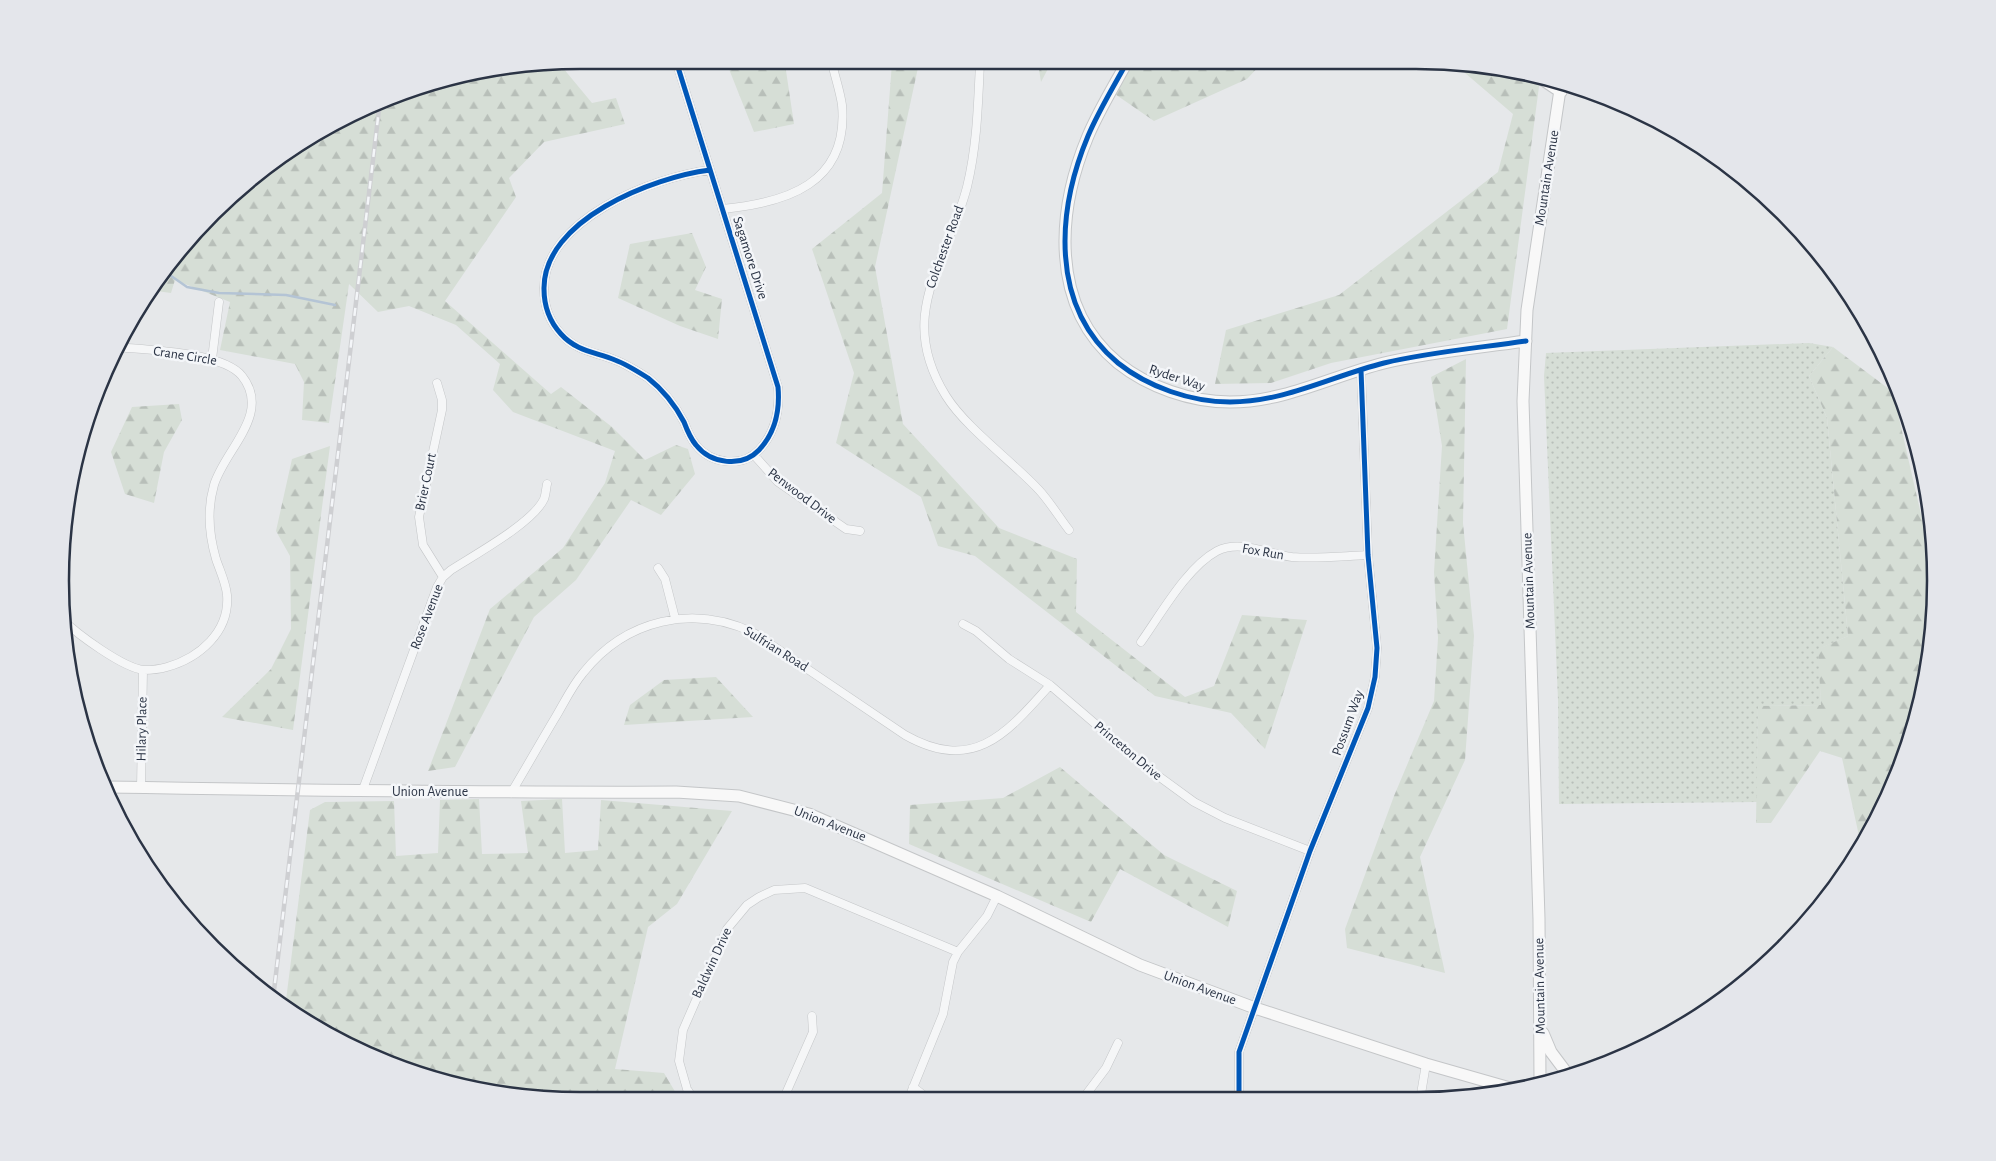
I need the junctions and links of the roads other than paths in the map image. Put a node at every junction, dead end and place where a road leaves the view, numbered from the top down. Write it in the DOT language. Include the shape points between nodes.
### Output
graph roads {
  1 [pos="678,69"];
  2 [pos="833,69"];
  3 [pos="980,69"];
  4 [pos="1123,69"];
  5 [pos="1561,90"];
  6 [pos="710,170"];
  7 [pos="722,209"];
  8 [pos="219,302"];
  9 [pos="1526,341"];
  10 [pos="126,347"];
  11 [pos="212,358"];
  12 [pos="1361,370"];
  13 [pos="437,383"];
  14 [pos="754,455"];
  15 [pos="547,484"];
  16 [pos="1069,530"];
  17 [pos="860,531"];
  18 [pos="1368,555"];
  19 [pos="658,568"];
  20 [pos="443,577"];
  21 [pos="675,618"];
  22 [pos="963,624"];
  23 [pos="71,628"];
  24 [pos="1142,642"];
  25 [pos="144,670"];
  26 [pos="1050,684"];
  27 [pos="113,787"];
  28 [pos="141,788"];
  29 [pos="362,792"];
  30 [pos="511,793"];
  31 [pos="1310,851"];
  32 [pos="998,896"];
  33 [pos="958,952"];
  34 [pos="1255,1008"];
  35 [pos="812,1016"];
  36 [pos="1541,1027"];
  37 [pos="1118,1043"];
  38 [pos="1426,1064"];
  39 [pos="1564,1070"];
  40 [pos="1540,1077"];
  41 [pos="1499,1085"];
  42 [pos="913,1087"];
  43 [pos="689,1092"];
  44 [pos="787,1092"];
  45 [pos="911,1092"];
  46 [pos="920,1092"];
  47 [pos="1088,1092"];
  48 [pos="1239,1092"];
  49 [pos="1421,1092"];
  1 -- 6 [label="street, Sagamore Drive"];
  2 -- 7 [label="street" via="842,121 835,150 820,175 806,188 787,197"];
  3 -- 16 [label="street, Colchester Road" via="975,150 955,224 929,286 925,314 926,343 939,384 955,409 1040,491"];
  4 -- 12 [label="main road, Ryder Way" via="1088,136 1074,180 1065,225 1064,249 1069,285 1080,315 1100,345 1112,358 1142,379 1210,401 1270,399"];
  5 -- 9 [label="main road, Mountain Avenue" via="1527,310"];
  6 -- 7 [label="street, Sagamore Drive"];
  6 -- 14 [label="street" via="647,185 584,222 552,255 545,276 544,297 550,317 567,340 585,352 627,365 660,389 702,452 728,462"];
  7 -- 14 [label="street, Sagamore Drive" via="778,387 779,404 774,427"];
  8 -- 11 [label="street"];
  9 -- 12 [label="main road, Ryder Way" via="1413,358"];
  9 -- 36 [label="main road, Mountain Avenue" via="1523,401"];
  10 -- 11 [label="street, Crane Circle"];
  11 -- 25 [label="street, Crane Circle" via="227,364 242,376 252,404 248,424 218,473 211,504 210,533 226,590 226,609 222,625 201,652 183,662"];
  12 -- 18 [label="street, Possum Way"];
  13 -- 20 [label="street, Brier Court" via="442,410 419,517 423,545"];
  14 -- 17 [label="street, Penwood Drive" via="778,482 846,529"];
  15 -- 20 [label="street, Rose Avenue" via="544,499 533,513"];
  18 -- 24 [label="street, Fox Run" via="1291,557 1228,547 1206,558 1190,574"];
  18 -- 31 [label="street, Possum Way" via="1377,648 1375,677 1368,708"];
  19 -- 21 [label="street" via="666,579"];
  20 -- 29 [label="street, Rose Avenue"];
  21 -- 26 [label="street, Sulfrian Road" via="712,618 754,633 905,735 932,748 947,751 963,750 997,738 1013,726"];
  21 -- 30 [label="street, Sulfrian Road" via="627,636 592,662 574,686"];
  22 -- 26 [label="street, Princeton Drive"];
  23 -- 25 [label="street" via="99,648"];
  25 -- 28 [label="street, Hilary Place"];
  26 -- 31 [label="street, Princeton Drive" via="1142,764 1194,802 1225,818"];
  27 -- 28 [label="main road, Union Avenue"];
  28 -- 29 [label="main road, Union Avenue"];
  29 -- 30 [label="main road, Union Avenue"];
  30 -- 32 [label="main road, Union Avenue" via="676,792 763,801 832,822"];
  31 -- 34 [label="street, Possum Way"];
  32 -- 33 [label="street" via="978,929"];
  32 -- 34 [label="main road, Union Avenue" via="1140,966"];
  33 -- 42 [label="street" via="948,982 943,1014"];
  33 -- 43 [label="street, Baldwin Drive" via="805,888 774,890 759,897 747,905 727,929 683,1030 679,1062"];
  34 -- 38 [label="main road, Union Avenue"];
  34 -- 48 [label="street, Possum Way" via="1239,1052"];
  35 -- 44 [label="street" via="813,1032"];
  36 -- 39 [label="main road" via="1551,1052"];
  36 -- 40 [label="main road, Mountain Avenue"];
  37 -- 47 [label="street" via="1106,1068"];
  38 -- 41 [label="main road, Union Avenue"];
  38 -- 49 [label="street"];
  42 -- 45 [label="street"];
  42 -- 46 [label="street"];
}
